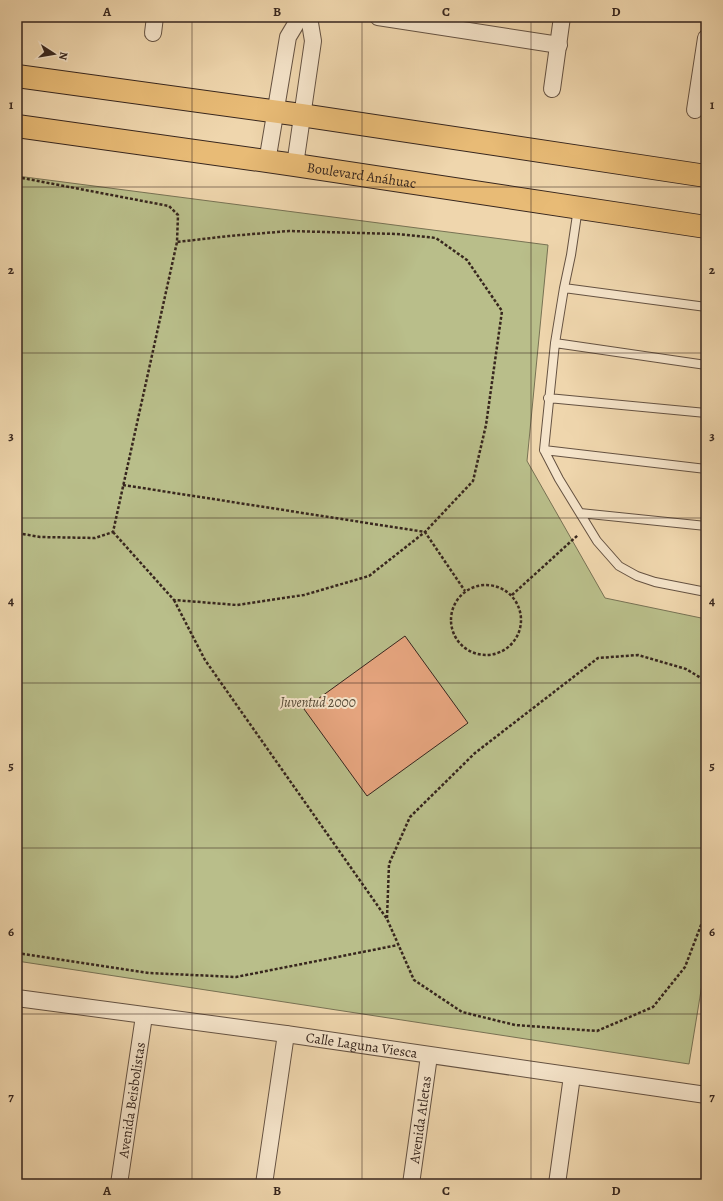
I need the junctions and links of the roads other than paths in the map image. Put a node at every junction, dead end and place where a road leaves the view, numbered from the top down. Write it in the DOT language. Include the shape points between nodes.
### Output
graph roads {
  1 [pos="155,17"];
  2 [pos="300,17"];
  3 [pos="309,17"];
  4 [pos="378,17"];
  5 [pos="562,17"];
  6 [pos="418,20"];
  7 [pos="153,33"];
  8 [pos="706,38"];
  9 [pos="559,45"];
  10 [pos="704,68"];
  11 [pos="17,76"];
  12 [pos="552,89"];
  13 [pos="695,110"];
  14 [pos="275,112"];
  15 [pos="301,115"];
  16 [pos="17,126"];
  17 [pos="267,162"];
  18 [pos="295,165"];
  19 [pos="706,176"];
  20 [pos="578,208"];
  21 [pos="706,226"];
  22 [pos="564,288"];
  23 [pos="706,307"];
  24 [pos="555,343"];
  25 [pos="706,365"];
  26 [pos="548,398"];
  27 [pos="706,414"];
  28 [pos="544,450"];
  29 [pos="706,469"];
  30 [pos="580,514"];
  31 [pos="706,526"];
  32 [pos="706,592"];
  33 [pos="17,998"];
  34 [pos="144,1016"];
  35 [pos="286,1034"];
  36 [pos="429,1056"];
  37 [pos="572,1076"];
  38 [pos="706,1095"];
  39 [pos="119,1184"];
  40 [pos="264,1184"];
  41 [pos="411,1184"];
  42 [pos="557,1184"];
  1 -- 7 [label="street"];
  2 -- 14 [label="street" via="288,37"];
  3 -- 15 [label="street" via="313,41"];
  4 -- 6 [label="street"];
  5 -- 9 [label="street"];
  6 -- 9 [label="street"];
  8 -- 10 [label="street"];
  9 -- 12 [label="street"];
  10 -- 13 [label="street"];
  11 -- 14 [label="main road"];
  14 -- 15 [label="main road"];
  14 -- 17 [label="street"];
  15 -- 18 [label="street"];
  15 -- 19 [label="main road"];
  16 -- 17 [label="main road, Boulevard Anáhuac"];
  17 -- 18 [label="main road, Boulevard Anáhuac"];
  18 -- 20 [label="main road, Boulevard Anáhuac"];
  20 -- 21 [label="main road, Boulevard Anáhuac"];
  20 -- 22 [label="lane"];
  22 -- 23 [label="lane"];
  22 -- 24 [label="lane"];
  24 -- 25 [label="lane"];
  24 -- 26 [label="lane"];
  26 -- 27 [label="lane"];
  26 -- 28 [label="lane"];
  28 -- 29 [label="lane"];
  28 -- 30 [label="lane"];
  30 -- 31 [label="lane"];
  30 -- 32 [label="lane" via="597,541 619,566 655,582"];
  33 -- 34 [label="street, Calle Laguna Viesca"];
  34 -- 35 [label="street, Calle Laguna Viesca"];
  34 -- 39 [label="street, Avenida Beisbolistas"];
  35 -- 36 [label="street, Calle Laguna Viesca"];
  35 -- 40 [label="street"];
  36 -- 37 [label="street, Calle Laguna Viesca"];
  36 -- 41 [label="street, Avenida Atletas"];
  37 -- 38 [label="street, Calle Laguna Viesca"];
  37 -- 42 [label="street"];
}
